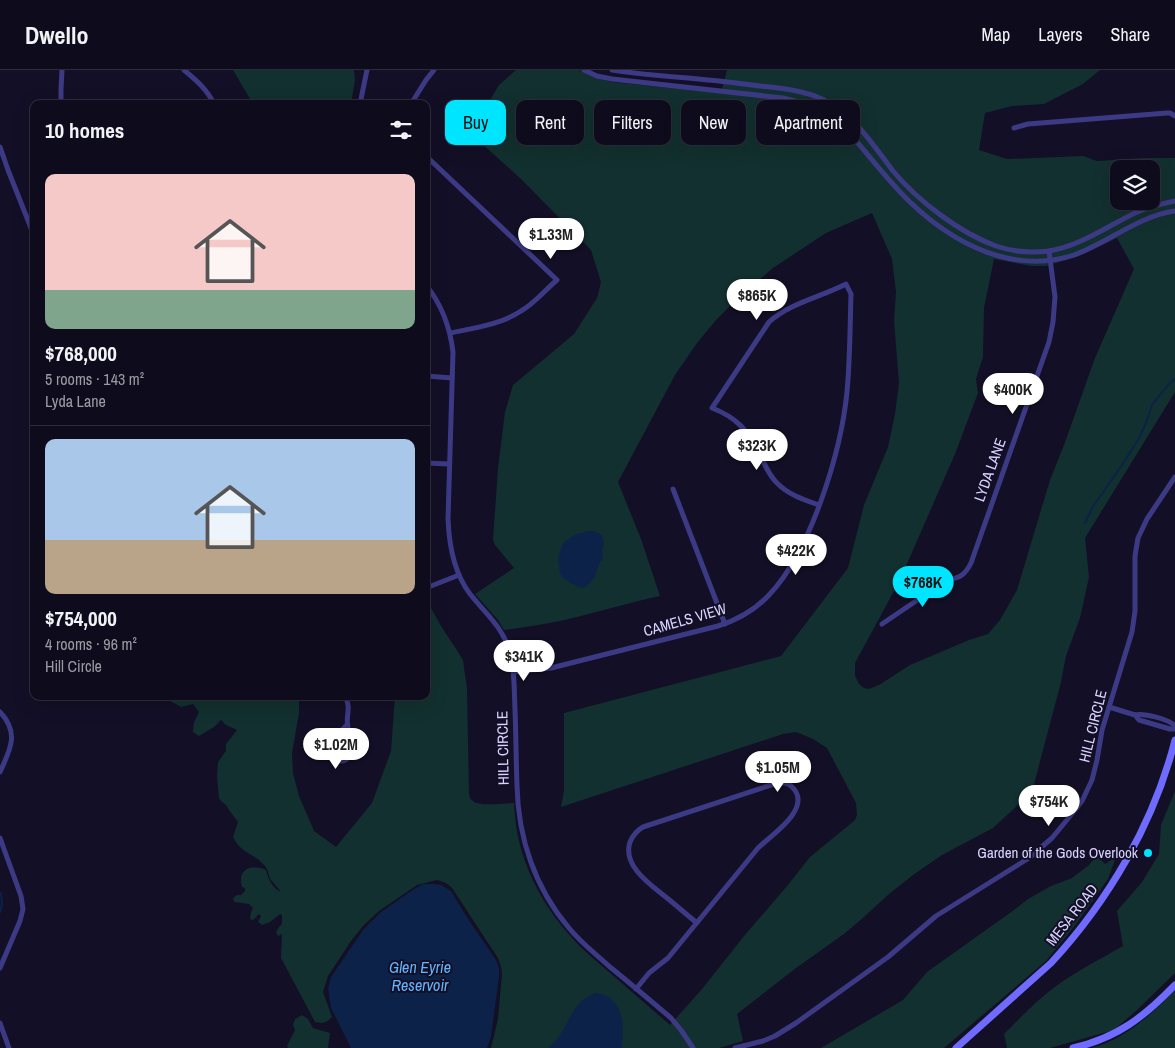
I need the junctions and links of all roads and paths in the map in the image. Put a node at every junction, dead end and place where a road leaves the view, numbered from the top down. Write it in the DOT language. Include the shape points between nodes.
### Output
graph roads {
  1 [pos="62,70"];
  2 [pos="184,70"];
  3 [pos="368,70"];
  4 [pos="434,70"];
  5 [pos="584,70"];
  6 [pos="612,70"];
  7 [pos="61,100"];
  8 [pos="212,100"];
  9 [pos="361,100"];
  10 [pos="414,100"];
  11 [pos="1175,116"];
  12 [pos="1014,128"];
  13 [pos="0,147"];
  14 [pos="430,160"];
  15 [pos="1175,201"];
  16 [pos="1175,211"];
  17 [pos="30,225"];
  18 [pos="1049,250"];
  19 [pos="1050,260"];
  20 [pos="430,291"];
  21 [pos="450,333"];
  22 [pos="430,376"];
  23 [pos="452,378"];
  24 [pos="430,463"];
  25 [pos="449,464"];
  26 [pos="1175,477"];
  27 [pos="673,489"];
  28 [pos="819,505"];
  29 [pos="459,575"];
  30 [pos="430,586"];
  31 [pos="725,624"];
  32 [pos="882,624"];
  33 [pos="514,672"];
  34 [pos="346,700"];
  35 [pos="1108,707"];
  36 [pos="0,712"];
  37 [pos="1135,715"];
  38 [pos="1155,718"];
  39 [pos="1153,724"];
  40 [pos="347,725"];
  41 [pos="1175,728"];
  42 [pos="1175,740"];
  43 [pos="0,772"];
  44 [pos="0,838"];
  45 [pos="697,923"];
  46 [pos="0,968"];
  47 [pos="1175,985"];
  48 [pos="636,989"];
  49 [pos="0,1023"];
  50 [pos="9,1048"];
  51 [pos="693,1048"];
  52 [pos="735,1048"];
  53 [pos="956,1048"];
  54 [pos="1073,1048"];
  1 -- 7 [label="street"];
  2 -- 8 [label="street"];
  3 -- 9 [label="street"];
  4 -- 10 [label="street"];
  5 -- 19 [label="street" via="604,78 784,98 810,106 843,126 908,199 944,229 971,245 1004,258 1031,262"];
  6 -- 18 [label="street" via="790,90 822,99 847,116 907,185 946,218 996,246 1018,251"];
  11 -- 12 [label="street" via="1158,113 1028,124"];
  13 -- 17 [label="street"];
  14 -- 21 [label="street" via="557,280 528,307 512,316 493,324"];
  15 -- 18 [label="street" via="1148,208 1074,244"];
  16 -- 19 [label="street" via="1143,221 1073,255"];
  18 -- 19 [label="street, LYDA LANE"];
  19 -- 32 [label="street, LYDA LANE" via="1054,300 1049,342 971,563 959,578 947,580"];
  20 -- 21 [label="street, HILL CIRCLE" via="440,306"];
  21 -- 23 [label="street, HILL CIRCLE"];
  22 -- 23 [label="street"];
  23 -- 25 [label="street, HILL CIRCLE"];
  24 -- 25 [label="street"];
  25 -- 29 [label="street, HILL CIRCLE" via="448,531"];
  26 -- 35 [label="street, HILL CIRCLE" via="1138,538 1135,621"];
  27 -- 31 [label="street"];
  28 -- 28 [label="street, CAMELS VIEW" via="781,488 771,477 749,434 724,412 712,408 775,317 846,284 851,294 847,392 839,438"];
  28 -- 31 [label="street, CAMELS VIEW" via="792,564 776,587 761,603"];
  29 -- 30 [label="street"];
  29 -- 33 [label="street, HILL CIRCLE" via="499,628"];
  31 -- 33 [label="street, CAMELS VIEW" via="551,668"];
  33 -- 48 [label="street, HILL CIRCLE" via="518,805 532,866 547,898 568,928"];
  34 -- 40 [label="street"];
  35 -- 37 [label="street"];
  35 -- 52 [label="street, HILL CIRCLE" via="1088,790 1070,818 1040,849 1019,866 936,916 888,957 790,1027 769,1038"];
  36 -- 43 [label="street" via="12,738"];
  37 -- 38 [label="street"];
  37 -- 39 [label="street" via="1139,720"];
  38 -- 39 [label="street"];
  38 -- 41 [label="street" via="1171,722"];
  39 -- 41 [label="street"];
  40 -- 40 [label="street" via="331,748 332,756 338,761 350,756"];
  42 -- 53 [label="main road, MESA ROAD" via="1152,810 1105,896 1051,963"];
  44 -- 46 [label="street" via="23,909"];
  45 -- 45 [label="street" via="636,870 629,849 636,832 777,783 790,785 798,797 791,818 758,848"];
  45 -- 48 [label="street"];
  47 -- 54 [label="main road" via="1122,1030"];
  48 -- 51 [label="street, HILL CIRCLE" via="677,1025"];
  49 -- 50 [label="street"];
}
